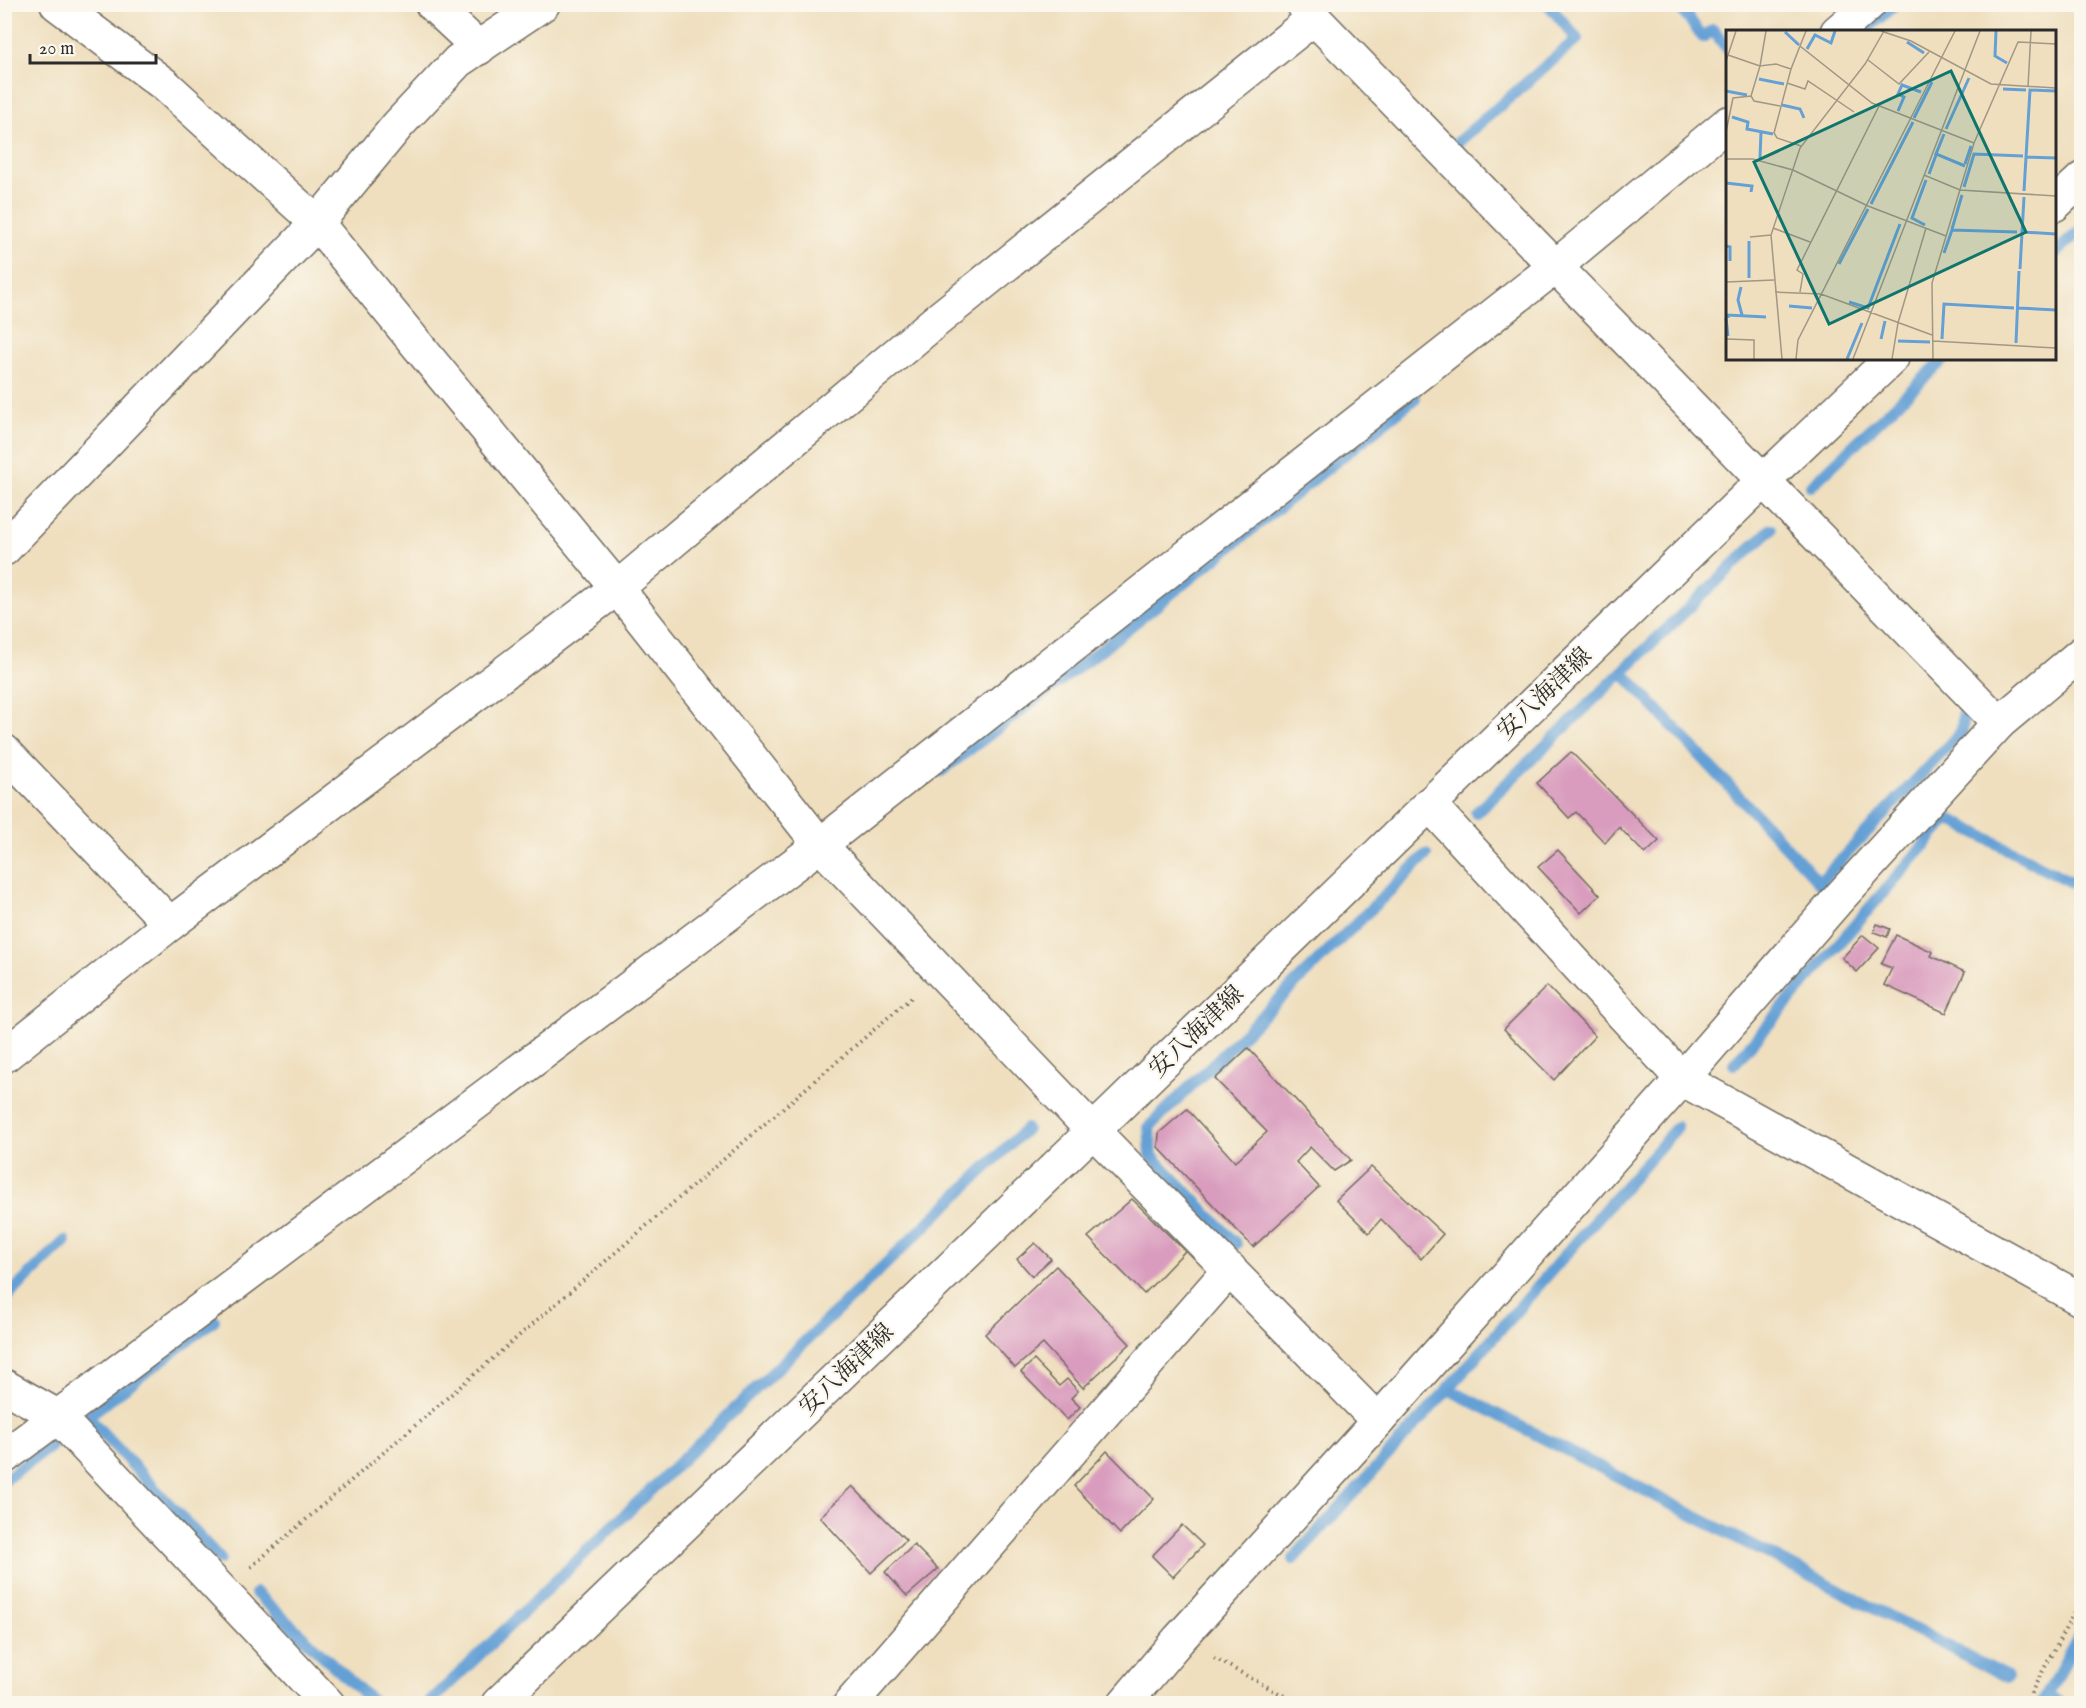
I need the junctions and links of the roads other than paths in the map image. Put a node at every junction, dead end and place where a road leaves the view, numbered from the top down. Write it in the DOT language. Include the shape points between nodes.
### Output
graph roads {
  1 [pos="57,4"];
  2 [pos="432,4"];
  3 [pos="543,4"];
  4 [pos="1869,4"];
  5 [pos="1308,11"];
  6 [pos="1839,30"];
  7 [pos="478,48"];
  8 [pos="1726,125"];
  9 [pos="2082,179"];
  10 [pos="2056,204"];
  11 [pos="316,223"];
  12 [pos="1556,266"];
  13 [pos="1890,360"];
  14 [pos="1764,480"];
  15 [pos="4,549"];
  16 [pos="617,588"];
  17 [pos="2082,653"];
  18 [pos="1999,723"];
  19 [pos="4,751"];
  20 [pos="1429,804"];
  21 [pos="820,845"];
  22 [pos="170,924"];
  23 [pos="4,1056"];
  24 [pos="1682,1079"];
  25 [pos="1093,1131"];
  26 [pos="1230,1269"];
  27 [pos="2082,1300"];
  28 [pos="4,1386"];
  29 [pos="57,1416"];
  30 [pos="1378,1421"];
  31 [pos="4,1457"];
  32 [pos="328,1704"];
  33 [pos="498,1704"];
  34 [pos="850,1704"];
  35 [pos="1124,1704"];
  1 -- 11 [label="street" via="165,85"];
  2 -- 7 [label="street"];
  3 -- 7 [label="street"];
  4 -- 6 [label="street"];
  5 -- 12 [label="street"];
  5 -- 16 [label="street"];
  7 -- 11 [label="street" via="458,61"];
  8 -- 12 [label="street"];
  9 -- 10 [label="street"];
  11 -- 15 [label="street"];
  11 -- 16 [label="street"];
  12 -- 14 [label="street"];
  12 -- 21 [label="street"];
  13 -- 14 [label="street, 安八海津線"];
  14 -- 18 [label="street"];
  14 -- 20 [label="street, 安八海津線"];
  16 -- 21 [label="street"];
  16 -- 22 [label="street"];
  17 -- 18 [label="street"];
  18 -- 24 [label="street" via="1840,897"];
  19 -- 22 [label="street"];
  20 -- 24 [label="street"];
  20 -- 25 [label="street, 安八海津線"];
  21 -- 25 [label="street"];
  21 -- 29 [label="street"];
  22 -- 23 [label="street"];
  24 -- 27 [label="street"];
  24 -- 30 [label="street"];
  25 -- 26 [label="street"];
  25 -- 33 [label="street, 安八海津線"];
  26 -- 30 [label="street"];
  26 -- 34 [label="street"];
  28 -- 29 [label="street"];
  29 -- 31 [label="street"];
  29 -- 32 [label="street"];
  30 -- 35 [label="street"];
}
